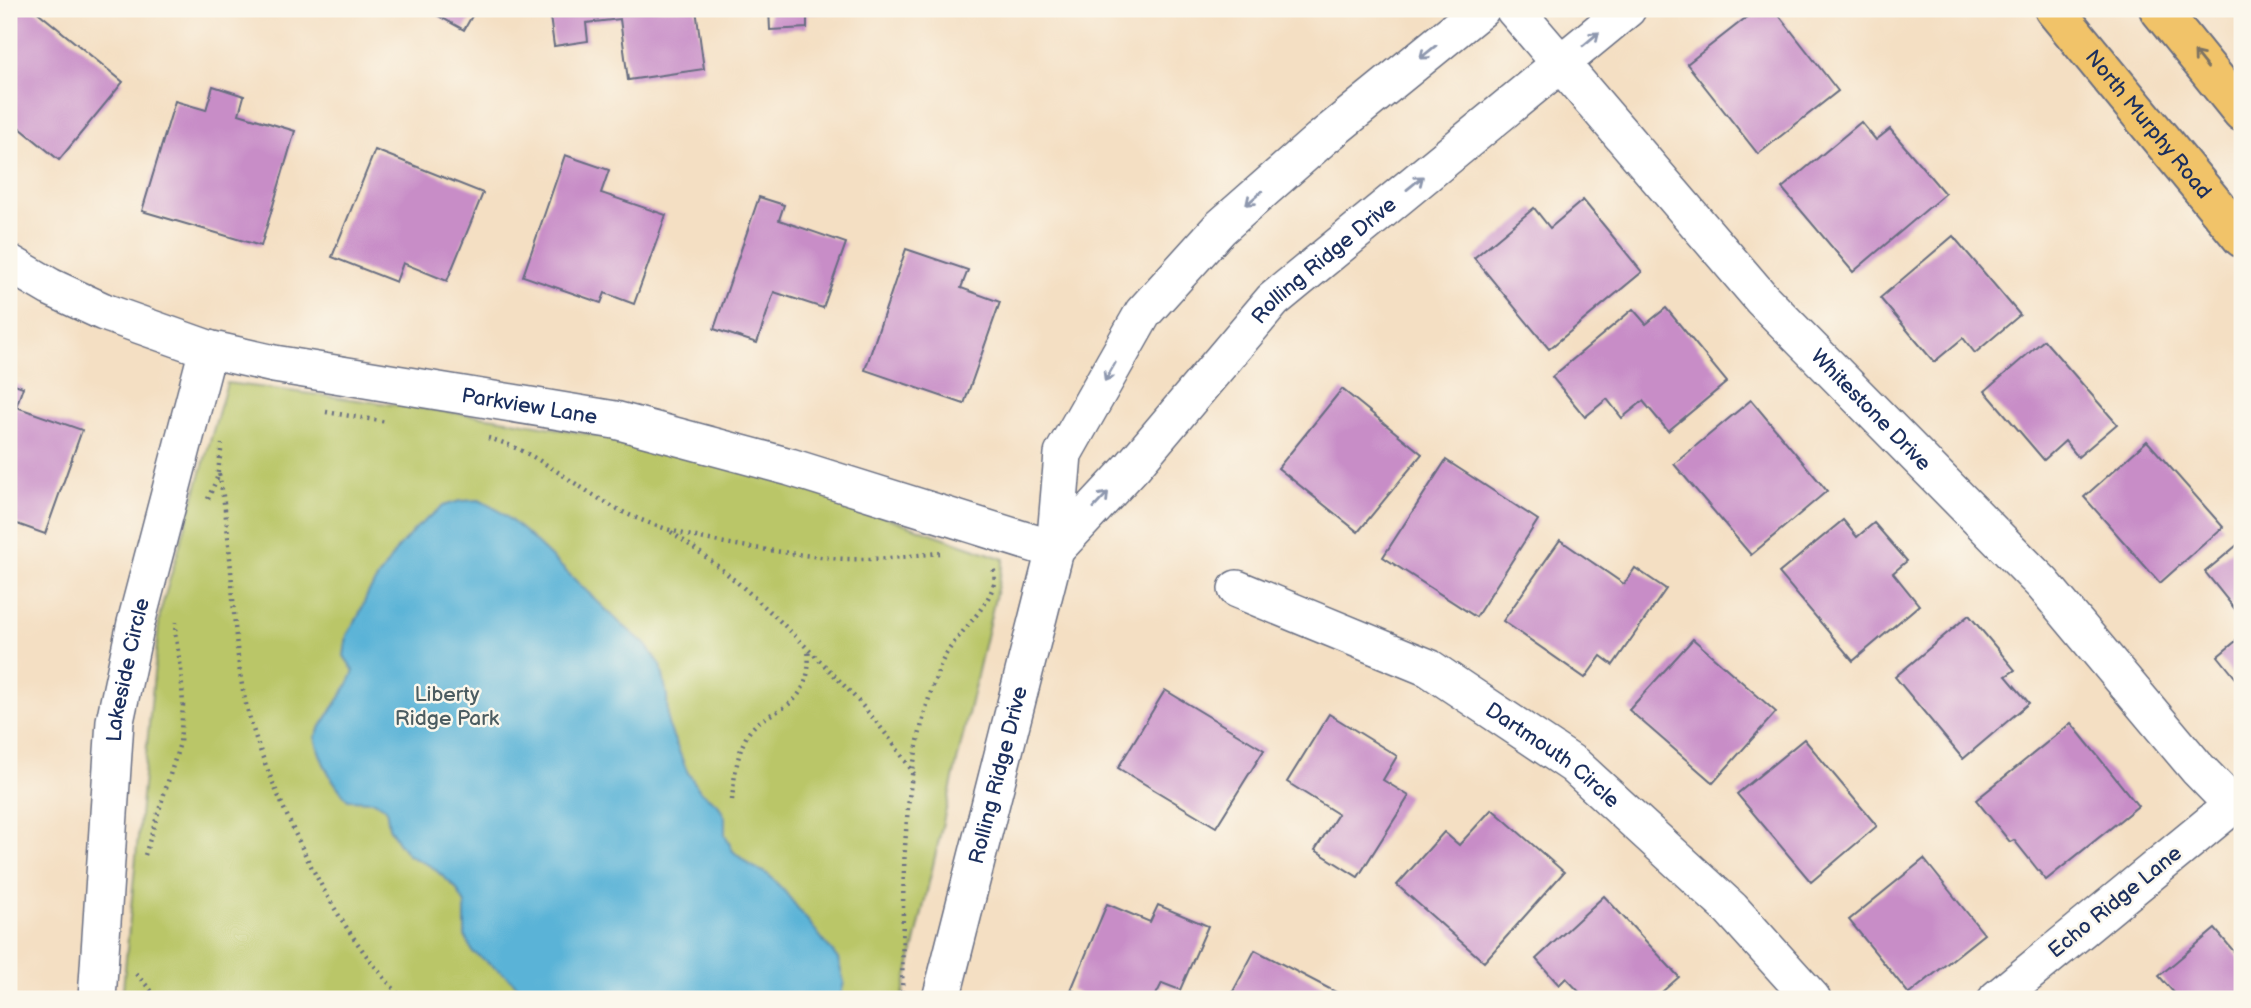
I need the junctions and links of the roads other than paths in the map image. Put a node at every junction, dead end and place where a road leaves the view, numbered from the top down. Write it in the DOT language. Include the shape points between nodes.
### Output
graph roads {
  1 [pos="1481,9"];
  2 [pos="1514,9"];
  3 [pos="1627,9"];
  4 [pos="2054,9"];
  5 [pos="2159,9"];
  6 [pos="1560,64"];
  7 [pos="2242,112"];
  8 [pos="2242,238"];
  9 [pos="9,262"];
  10 [pos="208,349"];
  11 [pos="1055,550"];
  12 [pos="1237,589"];
  13 [pos="2233,805"];
  14 [pos="97,999"];
  15 [pos="941,999"];
  16 [pos="1812,999"];
  17 [pos="1997,999"];
  1 -- 11 [label="street, Rolling Ridge Drive, one-way" via="1220,228 1143,313 1063,454"];
  2 -- 6 [label="street, Whitestone Drive"];
  6 -- 3 [label="street, Rolling Ridge Drive, one-way"];
  4 -- 8 [label="main road, North Murphy Road"];
  7 -- 5 [label="main road, one-way"];
  11 -- 6 [label="street, Rolling Ridge Drive, one-way" via="1133,466 1273,300"];
  6 -- 13 [label="street, Whitestone Drive" via="1762,299 2043,584"];
  9 -- 10 [label="street, Parkview Lane" via="104,312"];
  10 -- 11 [label="street, Parkview Lane" via="615,420 790,467"];
  10 -- 14 [label="street, Lakeside Circle" via="115,721"];
  11 -- 15 [label="street, Rolling Ridge Drive"];
  12 -- 16 [label="street, Dartmouth Circle" via="1429,668 1574,765 1731,909"];
  13 -- 17 [label="street, Echo Ridge Lane"];
}
